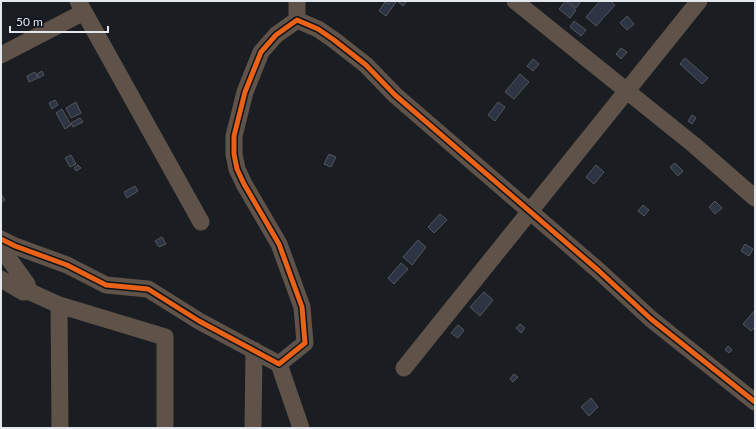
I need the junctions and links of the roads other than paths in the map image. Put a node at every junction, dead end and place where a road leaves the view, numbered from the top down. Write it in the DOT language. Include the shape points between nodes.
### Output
graph roads {
  1 [pos="297,1"];
  2 [pos="515,1"];
  3 [pos="699,1"];
  4 [pos="81,6"];
  5 [pos="297,20"];
  6 [pos="1,55"];
  7 [pos="627,91"];
  8 [pos="755,198"];
  9 [pos="530,212"];
  10 [pos="201,222"];
  11 [pos="1,239"];
  12 [pos="1,248"];
  13 [pos="1,279"];
  14 [pos="28,291"];
  15 [pos="59,305"];
  16 [pos="254,350"];
  17 [pos="280,364"];
  18 [pos="404,368"];
  19 [pos="755,402"];
  20 [pos="60,428"];
  21 [pos="165,428"];
  22 [pos="253,428"];
  23 [pos="301,428"];
  1 -- 5 [label="street"];
  2 -- 7 [label="street"];
  3 -- 7 [label="street"];
  4 -- 6 [label="street"];
  4 -- 10 [label="street"];
  5 -- 9 [label="street" via="318,29 366,65 394,95"];
  5 -- 17 [label="street" via="276,35 261,52 245,92 234,136 237,169 279,244 302,307 305,343"];
  7 -- 8 [label="street"];
  7 -- 9 [label="street"];
  9 -- 18 [label="street"];
  9 -- 19 [label="street" via="651,319"];
  11 -- 16 [label="street" via="67,265 106,285 148,288"];
  12 -- 14 [label="street" via="27,284"];
  13 -- 14 [label="street" via="23,292"];
  14 -- 15 [label="street"];
  15 -- 20 [label="street"];
  15 -- 21 [label="street" via="165,337"];
  16 -- 17 [label="street"];
  16 -- 22 [label="street"];
  17 -- 23 [label="street"];
}
